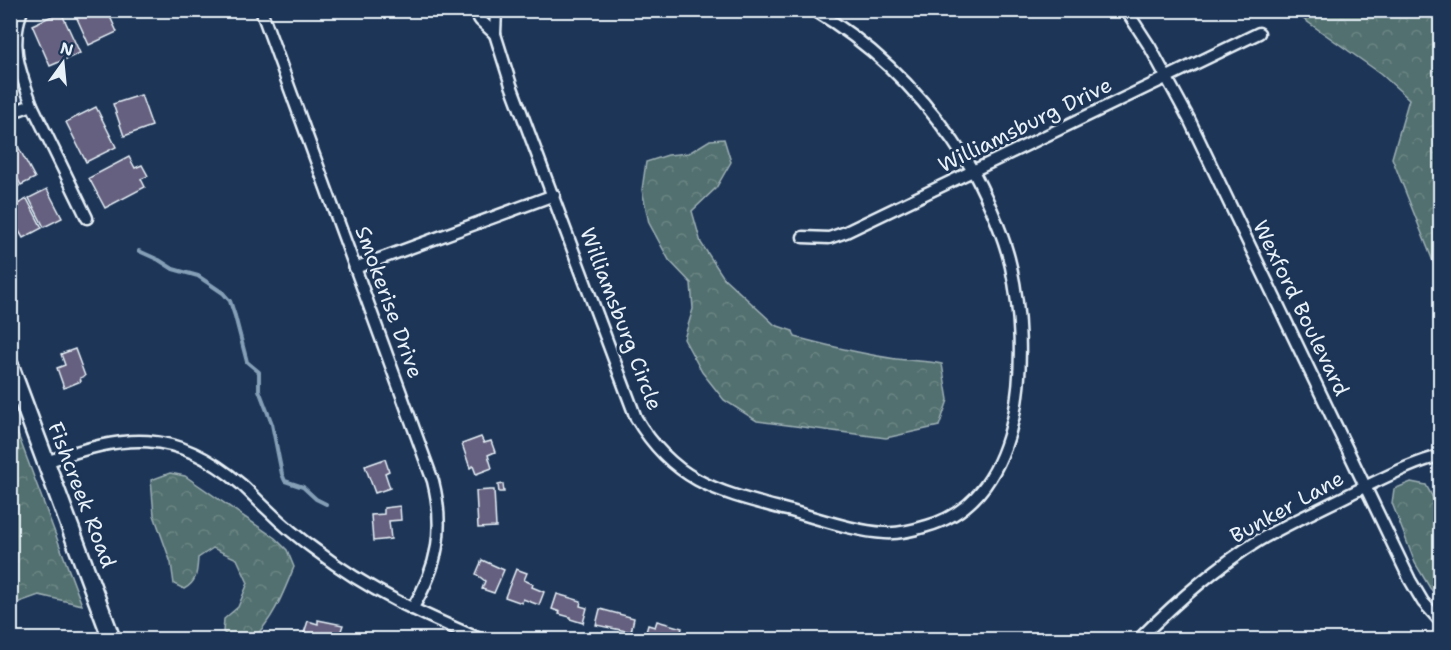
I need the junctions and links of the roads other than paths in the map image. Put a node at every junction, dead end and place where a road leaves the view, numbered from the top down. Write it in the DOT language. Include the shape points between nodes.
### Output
graph roads {
  1 [pos="22,10"];
  2 [pos="261,10"];
  3 [pos="474,10"];
  4 [pos="495,10"];
  5 [pos="814,10"];
  6 [pos="1126,10"];
  7 [pos="1259,33"];
  8 [pos="495,34"];
  9 [pos="1167,79"];
  10 [pos="32,105"];
  11 [pos="10,113"];
  12 [pos="973,171"];
  13 [pos="554,195"];
  14 [pos="87,218"];
  15 [pos="803,237"];
  16 [pos="355,268"];
  17 [pos="10,366"];
  18 [pos="1440,456"];
  19 [pos="46,462"];
  20 [pos="1365,487"];
  21 [pos="412,609"];
  22 [pos="1440,621"];
  23 [pos="112,639"];
  24 [pos="482,639"];
  25 [pos="1138,639"];
  1 -- 10 [label="street" via="15,33 16,51"];
  2 -- 16 [label="street, Smokerise Drive"];
  3 -- 8 [label="street"];
  4 -- 8 [label="street, Williamsburg Circle"];
  5 -- 12 [label="street, Williamsburg Circle" via="870,49 896,73 930,111"];
  6 -- 9 [label="street, Wexford Boulevard"];
  7 -- 9 [label="street, Williamsburg Drive"];
  8 -- 13 [label="street, Williamsburg Circle"];
  9 -- 12 [label="street, Williamsburg Drive"];
  9 -- 20 [label="street, Wexford Boulevard"];
  10 -- 11 [label="street"];
  10 -- 14 [label="street"];
  12 -- 13 [label="street, Williamsburg Circle" via="1011,264 1019,315 1017,396 1005,449 990,481 960,510 937,523 886,533 716,490 660,453 636,418"];
  12 -- 15 [label="street, Williamsburg Drive" via="846,232 829,238"];
  13 -- 16 [label="street"];
  16 -- 21 [label="street, Smokerise Drive" via="437,500 437,549"];
  17 -- 19 [label="main road, Fishcreek Road"];
  18 -- 20 [label="street, Bunker Lane"];
  19 -- 21 [label="street" via="86,448 126,441 156,442 198,455 242,485 316,551"];
  19 -- 23 [label="main road, Fishcreek Road"];
  20 -- 22 [label="street, Wexford Boulevard" via="1410,580"];
  20 -- 25 [label="street, Bunker Lane" via="1257,542 1184,596"];
  21 -- 24 [label="street"];
}
